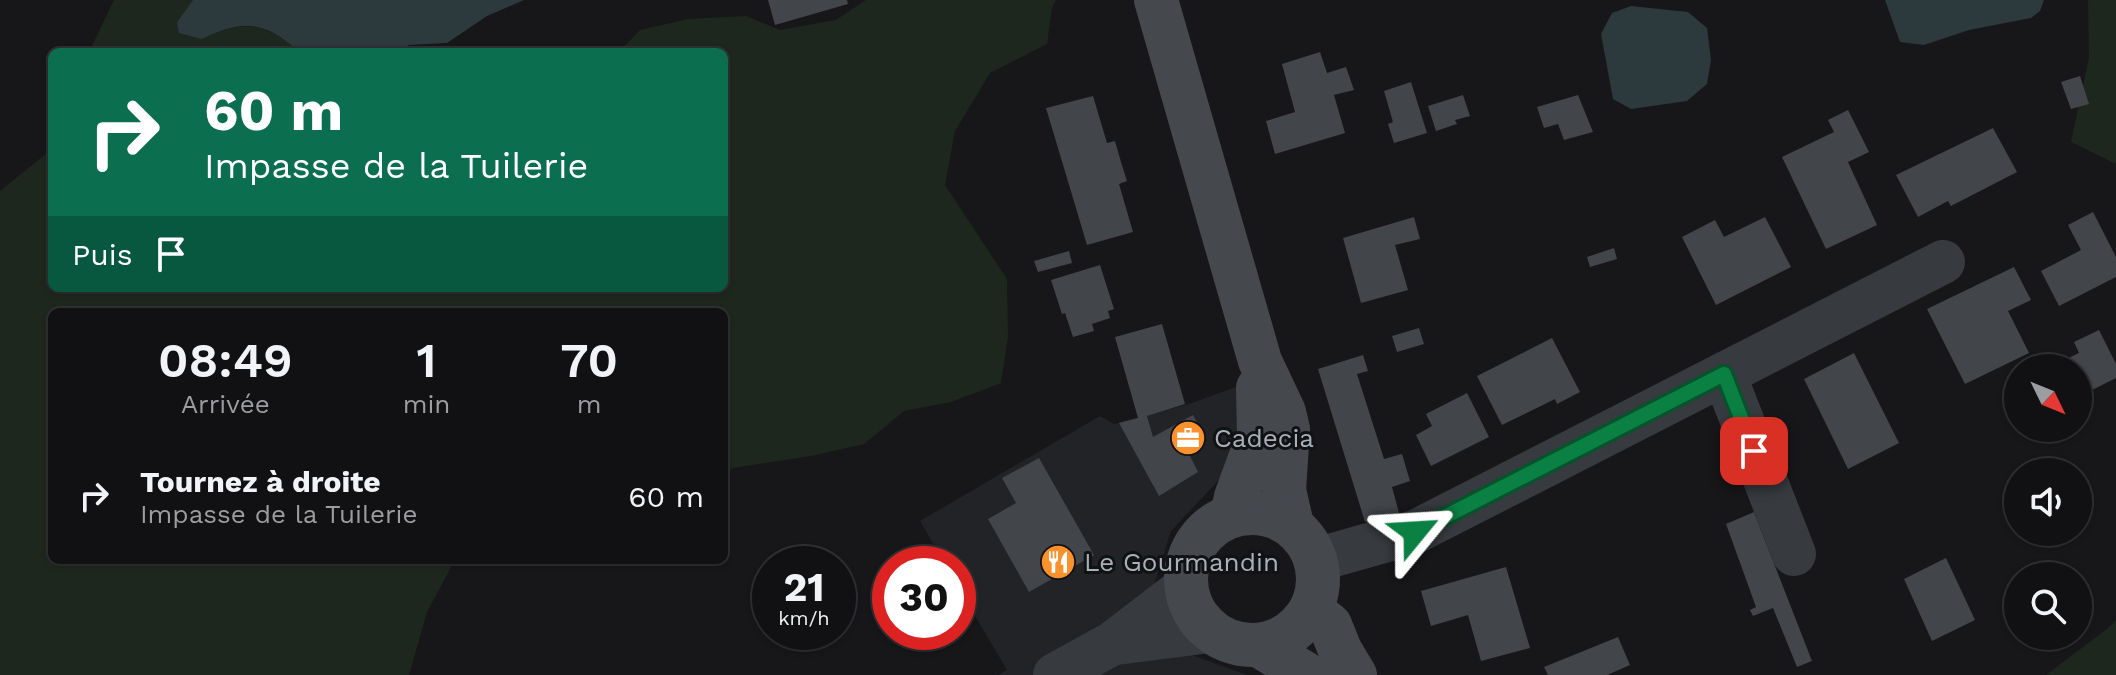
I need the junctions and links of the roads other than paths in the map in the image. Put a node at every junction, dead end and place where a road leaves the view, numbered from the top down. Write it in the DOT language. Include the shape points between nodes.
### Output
graph roads {
  1 [pos="1156,0"];
  2 [pos="1943,262"];
  3 [pos="1260,361"];
  4 [pos="1724,374"];
  5 [pos="1232,515"];
  6 [pos="1304,543"];
  7 [pos="1794,554"];
  8 [pos="1186,587"];
  9 [pos="1311,610"];
  10 [pos="1210,631"];
  11 [pos="1113,643"];
  12 [pos="1258,645"];
  13 [pos="1055,675"];
  14 [pos="1308,675"];
  15 [pos="1355,675"];
  1 -- 3 [label="main road"];
  2 -- 4 [label="street"];
  3 -- 5 [label="main road" via="1259,434"];
  3 -- 6 [label="main road" via="1284,412 1284,490"];
  4 -- 6 [label="street" via="1415,532"];
  4 -- 7 [label="street"];
  5 -- 6 [label="main road" via="1274,516"];
  5 -- 8 [label="main road" via="1196,543 1187,564"];
  6 -- 9 [label="main road" via="1318,586"];
  8 -- 10 [label="main road" via="1194,612"];
  8 -- 11 [label="street"];
  9 -- 12 [label="main road" via="1298,628"];
  9 -- 15 [label="main road" via="1330,625"];
  10 -- 11 [label="street"];
  10 -- 12 [label="main road" via="1232,643"];
  11 -- 13 [label="street"];
  12 -- 14 [label="main road"];
}
